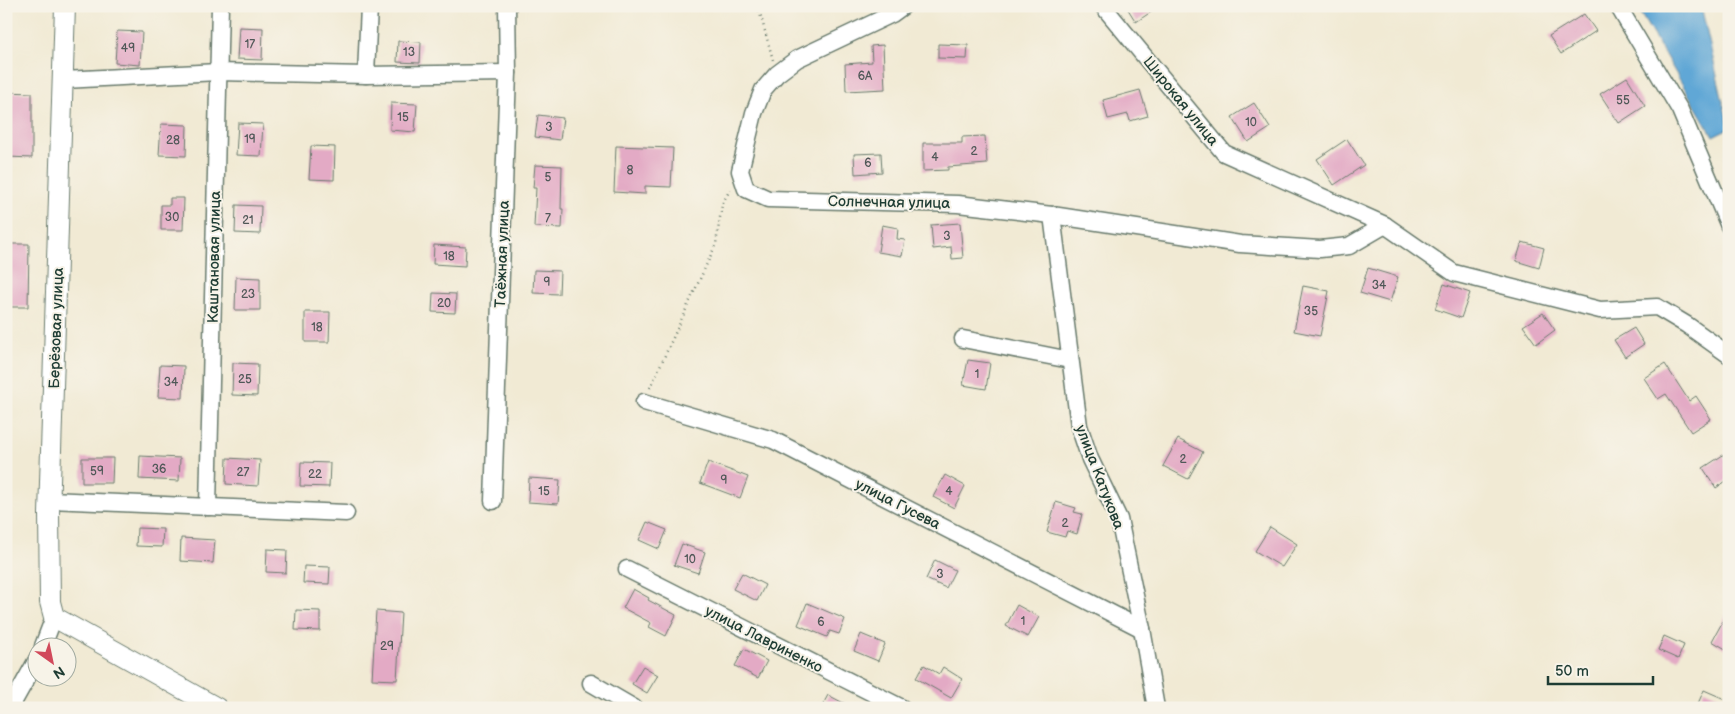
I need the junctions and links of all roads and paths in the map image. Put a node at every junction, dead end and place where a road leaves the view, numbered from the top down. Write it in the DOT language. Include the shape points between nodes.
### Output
graph roads {
  1 [pos="65,6"];
  2 [pos="220,6"];
  3 [pos="369,6"];
  4 [pos="507,6"];
  5 [pos="758,6"];
  6 [pos="903,6"];
  7 [pos="1103,6"];
  8 [pos="1618,6"];
  9 [pos="218,72"];
  10 [pos="508,73"];
  11 [pos="777,74"];
  12 [pos="366,75"];
  13 [pos="64,80"];
  14 [pos="740,172"];
  15 [pos="1052,215"];
  16 [pos="1385,225"];
  17 [pos="1729,226"];
  18 [pos="963,339"];
  19 [pos="1729,355"];
  20 [pos="1070,360"];
  21 [pos="644,402"];
  22 [pos="50,500"];
  23 [pos="493,502"];
  24 [pos="208,507"];
  25 [pos="346,513"];
  26 [pos="627,570"];
  27 [pos="54,617"];
  28 [pos="1142,629"];
  29 [pos="47,636"];
  30 [pos="28,676"];
  31 [pos="591,683"];
  32 [pos="10,708"];
  33 [pos="217,708"];
  34 [pos="634,708"];
  35 [pos="902,708"];
  36 [pos="1156,708"];
  1 -- 13 [label="main road, Берёзовая улица"];
  2 -- 9 [label="street, Каштановая улица"];
  3 -- 12 [label="street"];
  4 -- 10 [label="street, Таёжная улица"];
  5 -- 11 [label="path"];
  6 -- 11 [label="street" via="797,59"];
  7 -- 16 [label="street, Широкая улица" via="1224,153"];
  8 -- 17 [label="street" via="1680,110"];
  9 -- 12 [label="street"];
  9 -- 13 [label="street"];
  9 -- 24 [label="street, Каштановая улица"];
  10 -- 12 [label="street"];
  10 -- 23 [label="street, Таёжная улица"];
  11 -- 14 [label="street" via="763,90"];
  13 -- 22 [label="main road, Берёзовая улица"];
  14 -- 15 [label="street, Солнечная улица" via="746,189 768,199 958,204"];
  14 -- 21 [label="path" via="722,204 716,244"];
  15 -- 16 [label="street, Солнечная улица" via="1240,244 1320,249 1349,246"];
  15 -- 20 [label="street, улица Катукова"];
  16 -- 19 [label="street, Широкая улица" via="1454,273 1600,310 1657,307"];
  18 -- 20 [label="street"];
  20 -- 28 [label="street, улица Катукова" via="1079,426 1090,459 1119,519"];
  21 -- 28 [label="street, улица Гусева" via="774,440"];
  22 -- 24 [label="street"];
  22 -- 27 [label="main road, Берёзовая улица" via="50,602"];
  24 -- 25 [label="street"];
  26 -- 35 [label="street, улица Лавриненко"];
  27 -- 29 [label="street"];
  27 -- 33 [label="main road"];
  28 -- 36 [label="street, улица Катукова"];
  30 -- 32 [label="street"];
  31 -- 34 [label="street"];
}
